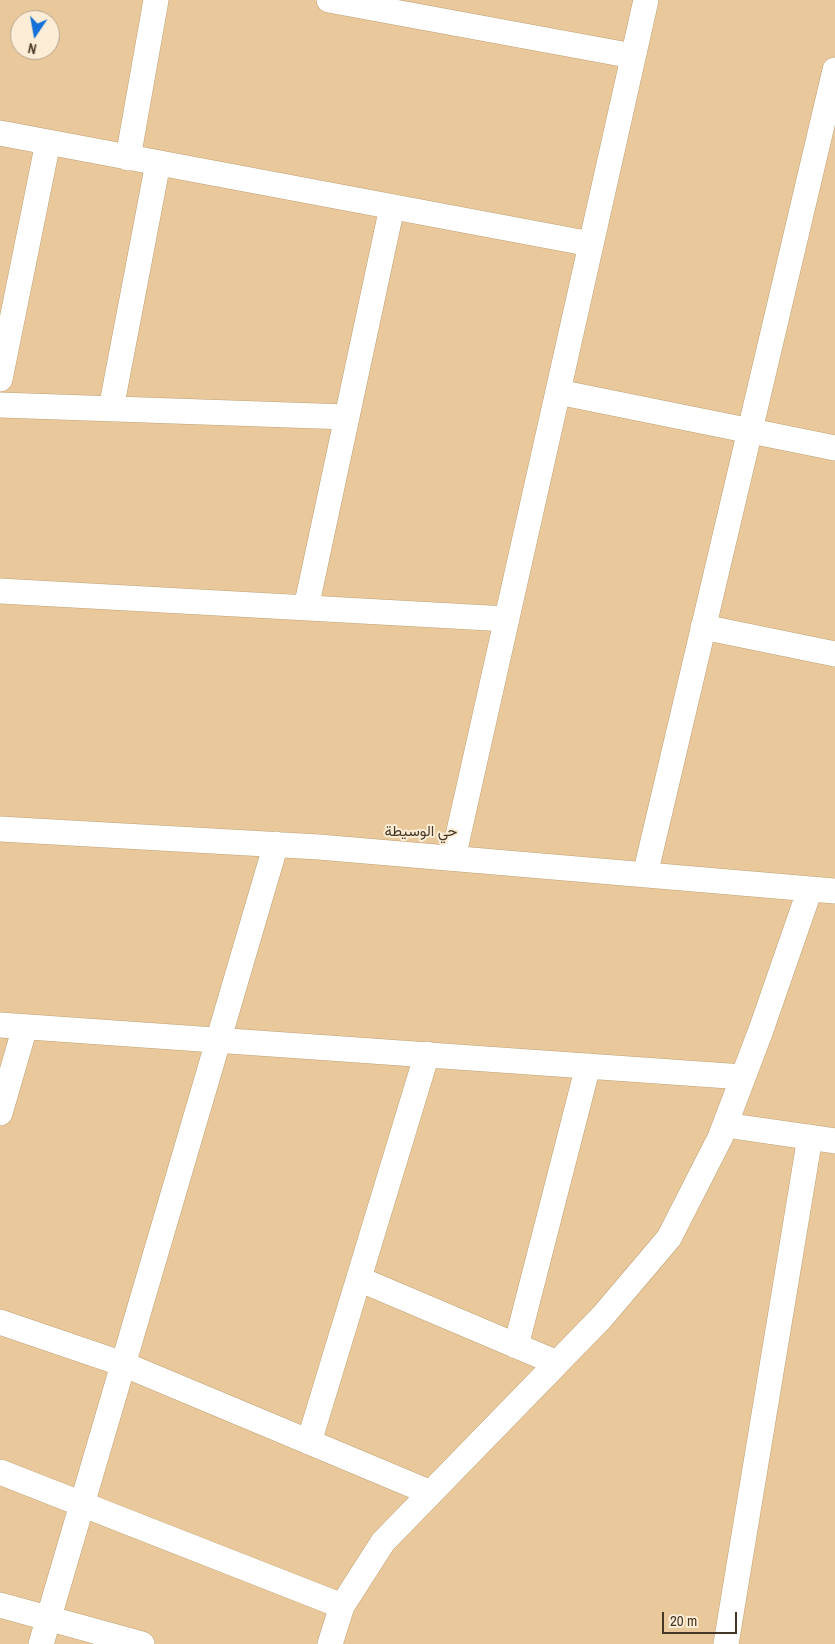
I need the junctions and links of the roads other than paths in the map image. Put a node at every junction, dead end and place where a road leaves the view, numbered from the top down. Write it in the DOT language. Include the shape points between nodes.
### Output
graph roads {
  1 [pos="156,0"];
  2 [pos="329,0"];
  3 [pos="646,0"];
  4 [pos="440,10"];
  5 [pos="633,56"];
  6 [pos="835,70"];
  7 [pos="831,101"];
  8 [pos="0,134"];
  9 [pos="48,142"];
  10 [pos="128,158"];
  11 [pos="158,163"];
  12 [pos="392,207"];
  13 [pos="591,244"];
  14 [pos="0,379"];
  15 [pos="558,392"];
  16 [pos="0,405"];
  17 [pos="111,409"];
  18 [pos="347,416"];
  19 [pos="750,430"];
  20 [pos="835,448"];
  21 [pos="0,591"];
  22 [pos="306,608"];
  23 [pos="507,619"];
  24 [pos="703,627"];
  25 [pos="835,654"];
  26 [pos="0,830"];
  27 [pos="276,844"];
  28 [pos="453,858"];
  29 [pos="645,875"];
  30 [pos="810,889"];
  31 [pos="835,891"];
  32 [pos="0,1025"];
  33 [pos="25,1027"];
  34 [pos="218,1040"];
  35 [pos="427,1054"];
  36 [pos="588,1066"];
  37 [pos="743,1076"];
  38 [pos="0,1113"];
  39 [pos="725,1125"];
  40 [pos="810,1137"];
  41 [pos="835,1141"];
  42 [pos="359,1279"];
  43 [pos="0,1322"];
  44 [pos="516,1346"];
  45 [pos="558,1363"];
  46 [pos="123,1364"];
  47 [pos="310,1442"];
  48 [pos="0,1472"];
  49 [pos="431,1493"];
  50 [pos="82,1504"];
  51 [pos="0,1605"];
  52 [pos="342,1606"];
  53 [pos="49,1618"];
  54 [pos="41,1644"];
  55 [pos="142,1644"];
  56 [pos="330,1644"];
  57 [pos="726,1644"];
  1 -- 10 [label="street"];
  2 -- 4 [label="street"];
  3 -- 5 [label="street"];
  4 -- 5 [label="street"];
  5 -- 13 [label="street"];
  6 -- 7 [label="street"];
  7 -- 19 [label="street"];
  8 -- 9 [label="street"];
  9 -- 10 [label="street"];
  9 -- 14 [label="street"];
  10 -- 11 [label="street"];
  11 -- 12 [label="street"];
  11 -- 17 [label="street"];
  12 -- 13 [label="street"];
  12 -- 18 [label="street"];
  13 -- 15 [label="street"];
  15 -- 19 [label="street"];
  15 -- 23 [label="street"];
  16 -- 17 [label="street"];
  17 -- 18 [label="street"];
  18 -- 22 [label="street"];
  19 -- 20 [label="street"];
  19 -- 24 [label="street"];
  21 -- 22 [label="street"];
  22 -- 23 [label="street"];
  23 -- 28 [label="street"];
  24 -- 25 [label="street"];
  24 -- 29 [label="street"];
  26 -- 27 [label="street"];
  27 -- 28 [label="street"];
  27 -- 34 [label="street"];
  28 -- 29 [label="street"];
  29 -- 30 [label="street"];
  30 -- 31 [label="street"];
  30 -- 37 [label="street"];
  32 -- 33 [label="street"];
  33 -- 34 [label="street"];
  33 -- 38 [label="street"];
  34 -- 35 [label="street"];
  34 -- 46 [label="street"];
  35 -- 36 [label="street"];
  35 -- 42 [label="street"];
  36 -- 37 [label="street"];
  36 -- 44 [label="street"];
  37 -- 39 [label="street"];
  39 -- 40 [label="street"];
  39 -- 45 [label="street" via="669,1238"];
  40 -- 41 [label="street"];
  40 -- 57 [label="street"];
  42 -- 44 [label="street"];
  42 -- 47 [label="street"];
  43 -- 46 [label="street"];
  44 -- 45 [label="street"];
  45 -- 49 [label="street"];
  46 -- 47 [label="street"];
  46 -- 50 [label="street"];
  47 -- 49 [label="street"];
  48 -- 50 [label="street"];
  49 -- 52 [label="street" via="383,1542"];
  50 -- 52 [label="street"];
  50 -- 53 [label="street"];
  51 -- 53 [label="street"];
  52 -- 56 [label="street"];
  53 -- 54 [label="street"];
  53 -- 55 [label="street"];
}
